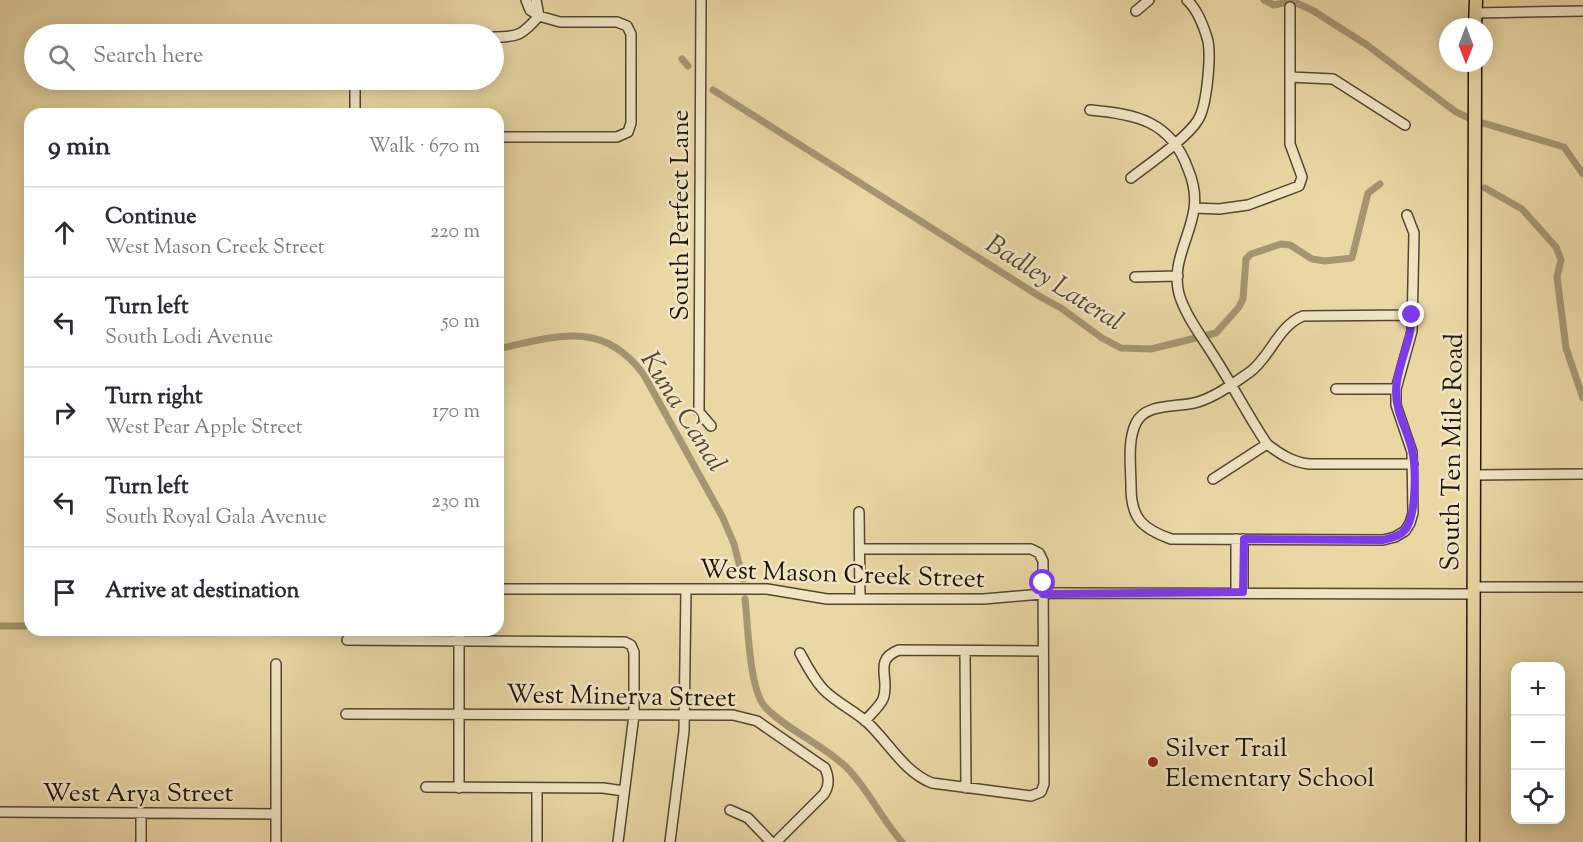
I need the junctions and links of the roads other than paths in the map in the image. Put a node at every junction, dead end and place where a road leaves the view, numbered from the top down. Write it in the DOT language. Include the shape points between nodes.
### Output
graph roads {
  1 [pos="526,0"];
  2 [pos="536,0"];
  3 [pos="702,0"];
  4 [pos="1149,0"];
  5 [pos="1187,0"];
  6 [pos="1476,6"];
  7 [pos="1290,7"];
  8 [pos="1136,11"];
  9 [pos="1583,11"];
  10 [pos="539,16"];
  11 [pos="504,37"];
  12 [pos="1475,72"];
  13 [pos="1290,77"];
  14 [pos="355,90"];
  15 [pos="355,108"];
  16 [pos="1090,110"];
  17 [pos="1405,125"];
  18 [pos="504,137"];
  19 [pos="1175,143"];
  20 [pos="1131,178"];
  21 [pos="1195,208"];
  22 [pos="1407,215"];
  23 [pos="1178,276"];
  24 [pos="1135,277"];
  25 [pos="1412,315"];
  26 [pos="1231,385"];
  27 [pos="1336,389"];
  28 [pos="1396,389"];
  29 [pos="711,426"];
  30 [pos="1267,444"];
  31 [pos="1413,465"];
  32 [pos="1583,474"];
  33 [pos="1474,475"];
  34 [pos="1213,479"];
  35 [pos="859,512"];
  36 [pos="1240,539"];
  37 [pos="860,549"];
  38 [pos="1583,586"];
  39 [pos="504,589"];
  40 [pos="686,589"];
  41 [pos="1473,590"];
  42 [pos="1239,592"];
  43 [pos="1043,594"];
  44 [pos="860,598"];
  45 [pos="459,636"];
  46 [pos="347,640"];
  47 [pos="459,641"];
  48 [pos="965,651"];
  49 [pos="1043,651"];
  50 [pos="800,653"];
  51 [pos="276,664"];
  52 [pos="346,714"];
  53 [pos="459,714"];
  54 [pos="634,715"];
  55 [pos="685,715"];
  56 [pos="866,721"];
  57 [pos="426,788"];
  58 [pos="459,788"];
  59 [pos="537,788"];
  60 [pos="966,788"];
  61 [pos="624,791"];
  62 [pos="730,810"];
  63 [pos="0,812"];
  64 [pos="141,813"];
  65 [pos="276,814"];
  66 [pos="141,842"];
  67 [pos="276,842"];
  68 [pos="537,842"];
  69 [pos="618,842"];
  70 [pos="670,842"];
  71 [pos="773,842"];
  72 [pos="1473,842"];
  1 -- 10 [label="street" via="530,10"];
  2 -- 10 [label="street"];
  3 -- 29 [label="street, South Perfect Lane" via="699,412"];
  4 -- 8 [label="street"];
  5 -- 19 [label="street" via="1195,7 1208,43 1207,94 1199,119"];
  6 -- 9 [label="street"];
  7 -- 13 [label="street"];
  10 -- 11 [label="street" via="524,33"];
  10 -- 18 [label="street" via="560,22 617,22 627,26 631,34 631,123 628,132 617,137"];
  12 -- 33 [label="main road, South Ten Mile Road"];
  13 -- 17 [label="street" via="1333,79"];
  13 -- 21 [label="street" via="1290,144 1302,177 1299,186 1248,205"];
  14 -- 15 [label="street"];
  16 -- 19 [label="street" via="1142,119 1161,128"];
  19 -- 20 [label="street"];
  19 -- 21 [label="street" via="1191,177"];
  21 -- 23 [label="street" via="1180,251"];
  22 -- 25 [label="street" via="1414,233"];
  23 -- 24 [label="street"];
  23 -- 26 [label="street" via="1187,313"];
  25 -- 26 [label="street" via="1303,316 1288,325 1259,365"];
  25 -- 28 [label="street" via="1412,331"];
  26 -- 30 [label="street"];
  26 -- 36 [label="street" via="1199,401 1155,408 1137,421 1131,434 1131,499 1142,525 1154,533 1171,539"];
  27 -- 28 [label="street"];
  28 -- 31 [label="street" via="1396,405"];
  30 -- 31 [label="street" via="1282,456 1310,464"];
  30 -- 34 [label="street"];
  31 -- 36 [label="street" via="1413,513 1405,531 1395,537"];
  32 -- 33 [label="street"];
  33 -- 41 [label="main road, South Ten Mile Road"];
  35 -- 37 [label="street"];
  36 -- 42 [label="street"];
  37 -- 43 [label="street" via="1031,549 1043,561"];
  37 -- 44 [label="street"];
  38 -- 41 [label="street, West Mason Creek Street"];
  39 -- 40 [label="street, West Mason Creek Street"];
  40 -- 44 [label="street, West Mason Creek Street" via="767,589 827,598"];
  40 -- 55 [label="street"];
  41 -- 42 [label="street, West Mason Creek Street"];
  41 -- 72 [label="main road, South Ten Mile Road"];
  42 -- 43 [label="street, West Mason Creek Street"];
  43 -- 44 [label="street, West Mason Creek Street" via="984,599"];
  43 -- 49 [label="street"];
  45 -- 47 [label="street"];
  46 -- 47 [label="street"];
  47 -- 53 [label="street"];
  47 -- 54 [label="street" via="625,642 634,652"];
  48 -- 49 [label="street"];
  48 -- 56 [label="street" via="899,650 889,654 884,662 883,700"];
  48 -- 60 [label="street"];
  49 -- 60 [label="street" via="1041,792 1031,796"];
  50 -- 56 [label="street" via="825,692"];
  51 -- 65 [label="street"];
  52 -- 53 [label="street, West Minerva Street"];
  53 -- 54 [label="street, West Minerva Street"];
  53 -- 58 [label="street"];
  54 -- 55 [label="street, West Minerva Street"];
  54 -- 61 [label="street"];
  55 -- 70 [label="street"];
  55 -- 71 [label="street, West Minerva Street" via="733,715 758,721 825,768 829,782 824,794"];
  56 -- 60 [label="street" via="922,779"];
  57 -- 58 [label="street"];
  58 -- 59 [label="street"];
  59 -- 61 [label="street"];
  59 -- 68 [label="street"];
  61 -- 69 [label="street"];
  62 -- 71 [label="street" via="748,818"];
  63 -- 64 [label="street, West Arya Street"];
  64 -- 65 [label="street, West Arya Street"];
  64 -- 66 [label="street"];
  65 -- 67 [label="street"];
}
